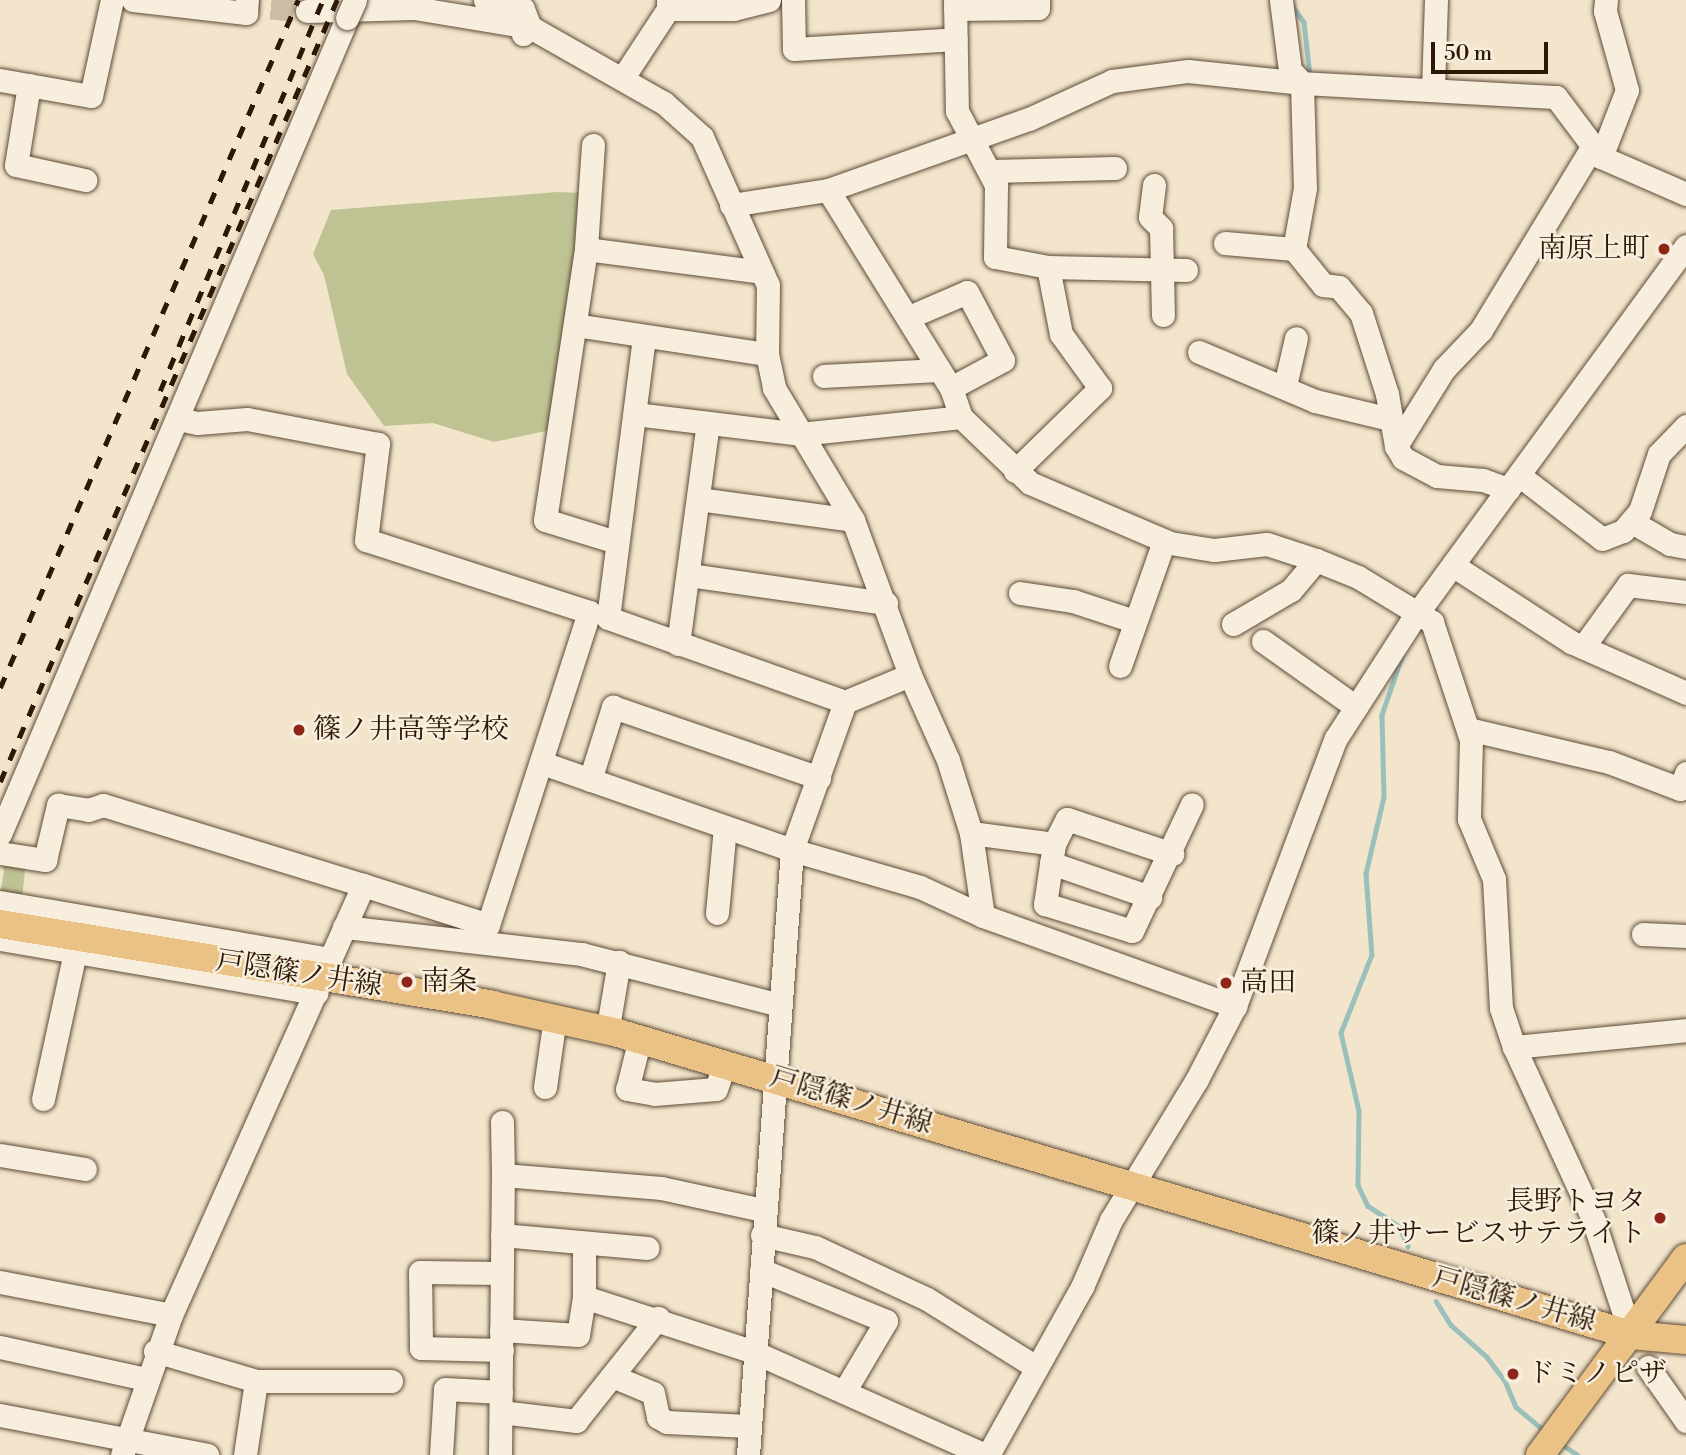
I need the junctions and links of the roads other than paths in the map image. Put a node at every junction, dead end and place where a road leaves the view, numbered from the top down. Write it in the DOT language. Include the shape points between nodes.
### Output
graph roads {
  1 [pos="112,0"];
  2 [pos="133,0"];
  3 [pos="196,0"];
  4 [pos="485,0"];
  5 [pos="769,0"];
  6 [pos="793,0"];
  7 [pos="1038,0"];
  8 [pos="1281,0"];
  9 [pos="1436,0"];
  10 [pos="1606,0"];
  11 [pos="242,2"];
  12 [pos="668,4"];
  13 [pos="714,5"];
  14 [pos="955,5"];
  15 [pos="307,11"];
  16 [pos="349,14"];
  17 [pos="530,27"];
  18 [pos="956,39"];
  19 [pos="622,79"];
  20 [pos="0,80"];
  21 [pos="1309,83"];
  22 [pos="29,85"];
  23 [pos="1433,90"];
  24 [pos="969,137"];
  25 [pos="593,145"];
  26 [pos="1596,153"];
  27 [pos="1115,168"];
  28 [pos="991,171"];
  29 [pos="85,180"];
  30 [pos="1154,185"];
  31 [pos="828,190"];
  32 [pos="1686,194"];
  33 [pos="731,205"];
  34 [pos="1225,243"];
  35 [pos="1686,246"];
  36 [pos="586,249"];
  37 [pos="1294,249"];
  38 [pos="1048,267"];
  39 [pos="1162,270"];
  40 [pos="1186,270"];
  41 [pos="762,272"];
  42 [pos="1163,315"];
  43 [pos="909,317"];
  44 [pos="575,325"];
  45 [pos="644,337"];
  46 [pos="1296,338"];
  47 [pos="1199,352"];
  48 [pos="767,354"];
  49 [pos="937,370"];
  50 [pos="824,376"];
  51 [pos="1286,386"];
  52 [pos="951,388"];
  53 [pos="635,414"];
  54 [pos="961,417"];
  55 [pos="178,419"];
  56 [pos="1390,419"];
  57 [pos="708,424"];
  58 [pos="1686,426"];
  59 [pos="800,434"];
  60 [pos="1396,446"];
  61 [pos="1015,471"];
  62 [pos="1514,482"];
  63 [pos="698,499"];
  64 [pos="853,520"];
  65 [pos="1632,522"];
  66 [pos="1164,541"];
  67 [pos="616,542"];
  68 [pos="1686,547"];
  69 [pos="1316,560"];
  70 [pos="1454,566"];
  71 [pos="689,575"];
  72 [pos="1686,592"];
  73 [pos="1020,593"];
  74 [pos="886,603"];
  75 [pos="1419,612"];
  76 [pos="1134,621"];
  77 [pos="1233,624"];
  78 [pos="1263,641"];
  79 [pos="678,644"];
  80 [pos="1583,646"];
  81 [pos="1120,666"];
  82 [pos="910,675"];
  83 [pos="1686,693"];
  84 [pos="845,702"];
  85 [pos="1356,707"];
  86 [pos="1468,729"];
  87 [pos="542,763"];
  88 [pos="1686,773"];
  89 [pos="819,778"];
  90 [pos="590,780"];
  91 [pos="1192,804"];
  92 [pos="725,827"];
  93 [pos="971,833"];
  94 [pos="0,834"];
  95 [pos="792,850"];
  96 [pos="0,853"];
  97 [pos="1052,853"];
  98 [pos="1172,854"];
  99 [pos="363,885"];
  100 [pos="1150,897"];
  101 [pos="0,902"];
  102 [pos="1045,904"];
  103 [pos="717,913"];
  104 [pos="984,916"];
  105 [pos="0,924"];
  106 [pos="344,927"];
  107 [pos="487,933"];
  108 [pos="1643,934"];
  109 [pos="1039,936"];
  110 [pos="1686,936"];
  111 [pos="0,939"];
  112 [pos="81,945"];
  113 [pos="618,962"];
  114 [pos="323,976"];
  115 [pos="779,1006"];
  116 [pos="1235,1006"];
  117 [pos="610,1015"];
  118 [pos="555,1018"];
  119 [pos="1686,1030"];
  120 [pos="1514,1047"];
  121 [pos="636,1054"];
  122 [pos="725,1063"];
  123 [pos="773,1077"];
  124 [pos="545,1087"];
  125 [pos="43,1099"];
  126 [pos="502,1122"];
  127 [pos="0,1155"];
  128 [pos="85,1170"];
  129 [pos="503,1175"];
  130 [pos="1131,1185"];
  131 [pos="763,1210"];
  132 [pos="502,1235"];
  133 [pos="762,1235"];
  134 [pos="584,1242"];
  135 [pos="647,1248"];
  136 [pos="1686,1258"];
  137 [pos="761,1270"];
  138 [pos="501,1273"];
  139 [pos="0,1282"];
  140 [pos="584,1297"];
  141 [pos="170,1315"];
  142 [pos="657,1318"];
  143 [pos="1630,1335"];
  144 [pos="502,1340"];
  145 [pos="1686,1340"];
  146 [pos="0,1348"];
  147 [pos="155,1351"];
  148 [pos="754,1352"];
  149 [pos="1036,1367"];
  150 [pos="1648,1367"];
  151 [pos="612,1376"];
  152 [pos="145,1379"];
  153 [pos="256,1381"];
  154 [pos="391,1381"];
  155 [pos="845,1390"];
  156 [pos="501,1402"];
  157 [pos="0,1415"];
  158 [pos="1686,1422"];
  159 [pos="748,1426"];
  160 [pos="123,1447"];
  161 [pos="207,1455"];
  162 [pos="245,1455"];
  163 [pos="441,1455"];
  164 [pos="500,1455"];
  165 [pos="748,1455"];
  166 [pos="987,1455"];
  167 [pos="1540,1455"];
  1 -- 22 [label="street" via="91,96"];
  2 -- 11 [label="street" via="246,13"];
  3 -- 11 [label="street"];
  4 -- 17 [label="street" via="523,9"];
  5 -- 13 [label="street"];
  6 -- 18 [label="street" via="794,49"];
  7 -- 14 [label="street" via="1038,8"];
  8 -- 21 [label="street" via="1290,70"];
  9 -- 23 [label="street"];
  10 -- 26 [label="street" via="1627,89"];
  12 -- 13 [label="street"];
  12 -- 19 [label="street"];
  14 -- 18 [label="street"];
  15 -- 17 [label="street" via="414,8"];
  16 -- 17 [label="street" via="511,36 526,34"];
  16 -- 55 [label="street"];
  17 -- 19 [label="street"];
  18 -- 24 [label="street" via="957,111"];
  19 -- 33 [label="street" via="664,103 702,137"];
  20 -- 22 [label="street"];
  21 -- 23 [label="street"];
  21 -- 24 [label="street" via="1241,73 1150,74 1112,80 1029,119"];
  21 -- 37 [label="street" via="1305,196"];
  22 -- 29 [label="street" via="16,166"];
  23 -- 26 [label="street" via="1556,97"];
  24 -- 28 [label="street"];
  24 -- 31 [label="street"];
  25 -- 36 [label="street"];
  26 -- 32 [label="street"];
  26 -- 60 [label="street" via="1481,330 1444,369"];
  27 -- 28 [label="street"];
  28 -- 38 [label="street" via="996,185 995,257"];
  30 -- 39 [label="street" via="1150,217 1161,228"];
  31 -- 33 [label="street"];
  31 -- 43 [label="street"];
  33 -- 41 [label="street"];
  34 -- 37 [label="street"];
  35 -- 62 [label="street"];
  36 -- 41 [label="street"];
  36 -- 44 [label="street"];
  37 -- 56 [label="street" via="1323,285 1339,287 1360,313"];
  38 -- 39 [label="street"];
  38 -- 61 [label="street" via="1061,334 1100,388"];
  39 -- 40 [label="street"];
  39 -- 42 [label="street"];
  41 -- 48 [label="street" via="768,285"];
  43 -- 49 [label="street"];
  43 -- 52 [label="street" via="967,292 1003,360"];
  44 -- 45 [label="street"];
  44 -- 67 [label="street" via="545,520"];
  45 -- 48 [label="street"];
  45 -- 53 [label="street"];
  46 -- 51 [label="street"];
  47 -- 51 [label="street"];
  48 -- 59 [label="street" via="774,388"];
  49 -- 50 [label="street"];
  49 -- 52 [label="street"];
  51 -- 56 [label="street" via="1315,401"];
  52 -- 54 [label="street"];
  53 -- 57 [label="street"];
  53 -- 67 [label="street"];
  54 -- 59 [label="street"];
  54 -- 61 [label="street"];
  55 -- 87 [label="street" via="197,423 247,419 378,444 366,540 589,612"];
  55 -- 94 [label="street"];
  56 -- 60 [label="street"];
  57 -- 59 [label="street"];
  57 -- 63 [label="street"];
  58 -- 65 [label="street" via="1659,454"];
  59 -- 64 [label="street"];
  60 -- 62 [label="street" via="1422,471"];
  61 -- 66 [label="street" via="1086,509"];
  62 -- 65 [label="street" via="1602,539"];
  62 -- 70 [label="street"];
  63 -- 64 [label="street"];
  63 -- 71 [label="street"];
  64 -- 74 [label="street"];
  65 -- 68 [label="street" via="1670,544"];
  66 -- 69 [label="street" via="1214,550 1267,544"];
  66 -- 76 [label="street"];
  67 -- 79 [label="street" via="608,618"];
  69 -- 75 [label="street" via="1358,577"];
  69 -- 77 [label="street" via="1291,590"];
  70 -- 75 [label="street"];
  70 -- 80 [label="street" via="1524,614"];
  71 -- 74 [label="street"];
  71 -- 79 [label="street"];
  72 -- 80 [label="street" via="1628,585"];
  73 -- 76 [label="street" via="1073,601"];
  74 -- 82 [label="street"];
  75 -- 85 [label="street"];
  75 -- 86 [label="street" via="1432,622"];
  76 -- 81 [label="street"];
  78 -- 85 [label="street"];
  79 -- 84 [label="street"];
  80 -- 83 [label="street"];
  82 -- 84 [label="street"];
  82 -- 93 [label="street" via="948,760"];
  84 -- 89 [label="street"];
  85 -- 116 [label="street" via="1336,738"];
  86 -- 88 [label="street" via="1609,762 1680,789"];
  86 -- 120 [label="street" via="1472,766 1469,819 1494,879 1495,962 1501,1008"];
  87 -- 90 [label="street"];
  87 -- 107 [label="street"];
  89 -- 90 [label="street" via="613,707"];
  89 -- 95 [label="street"];
  90 -- 92 [label="street"];
  91 -- 98 [label="street"];
  92 -- 95 [label="street"];
  92 -- 103 [label="street"];
  93 -- 97 [label="street"];
  93 -- 104 [label="street"];
  95 -- 104 [label="street" via="920,887"];
  95 -- 115 [label="street"];
  96 -- 99 [label="street" via="45,860 58,805 88,810 103,805"];
  97 -- 98 [label="street" via="1067,819"];
  97 -- 100 [label="street"];
  97 -- 102 [label="street"];
  98 -- 100 [label="street"];
  99 -- 106 [label="street"];
  99 -- 107 [label="street"];
  100 -- 102 [label="street" via="1132,931"];
  101 -- 114 [label="street"];
  102 -- 109 [label="street"];
  104 -- 109 [label="street"];
  105 -- 112 [label="main road, 戸隠篠ノ井線"];
  106 -- 107 [label="street"];
  106 -- 114 [label="street"];
  107 -- 113 [label="street"];
  108 -- 110 [label="street"];
  109 -- 116 [label="street"];
  111 -- 112 [label="street"];
  112 -- 114 [label="main road, 戸隠篠ノ井線"];
  112 -- 125 [label="street"];
  113 -- 115 [label="street"];
  113 -- 117 [label="street"];
  114 -- 118 [label="main road, 戸隠篠ノ井線"];
  114 -- 141 [label="street"];
  115 -- 123 [label="street"];
  116 -- 130 [label="street" via="1197,1079"];
  118 -- 122 [label="main road, 戸隠篠ノ井線"];
  118 -- 124 [label="street"];
  119 -- 120 [label="street"];
  120 -- 143 [label="street" via="1593,1219"];
  121 -- 122 [label="street" via="627,1089 654,1094 716,1089"];
  122 -- 123 [label="main road, 戸隠篠ノ井線"];
  123 -- 130 [label="main road, 戸隠篠ノ井線"];
  123 -- 131 [label="street"];
  126 -- 129 [label="street"];
  127 -- 128 [label="street"];
  129 -- 131 [label="street" via="661,1188"];
  129 -- 132 [label="street"];
  130 -- 143 [label="main road, 戸隠篠ノ井線"];
  130 -- 149 [label="street" via="1082,1287"];
  131 -- 133 [label="street"];
  132 -- 134 [label="street"];
  132 -- 138 [label="street"];
  133 -- 137 [label="street"];
  133 -- 149 [label="street" via="815,1247 927,1299"];
  134 -- 135 [label="street"];
  134 -- 140 [label="street"];
  136 -- 143 [label="main road"];
  137 -- 148 [label="street"];
  137 -- 155 [label="street" via="886,1321"];
  138 -- 144 [label="street"];
  138 -- 144 [label="street" via="420,1272 421,1348"];
  139 -- 141 [label="street"];
  140 -- 142 [label="street"];
  140 -- 144 [label="street" via="578,1335"];
  141 -- 147 [label="street"];
  142 -- 148 [label="street"];
  142 -- 151 [label="street"];
  143 -- 145 [label="main road, 戸隠篠ノ井線"];
  143 -- 167 [label="main road"];
  144 -- 156 [label="street"];
  146 -- 152 [label="street"];
  147 -- 152 [label="street"];
  147 -- 153 [label="street"];
  148 -- 155 [label="street"];
  148 -- 159 [label="street"];
  149 -- 166 [label="street"];
  150 -- 158 [label="street"];
  151 -- 156 [label="street" via="576,1421"];
  151 -- 159 [label="street" via="653,1393 658,1417 667,1422"];
  152 -- 160 [label="street"];
  153 -- 154 [label="street"];
  153 -- 162 [label="street"];
  155 -- 166 [label="street"];
  156 -- 163 [label="street" via="445,1389"];
  156 -- 164 [label="street"];
  157 -- 160 [label="street"];
  159 -- 165 [label="street"];
  160 -- 161 [label="street"];
}
